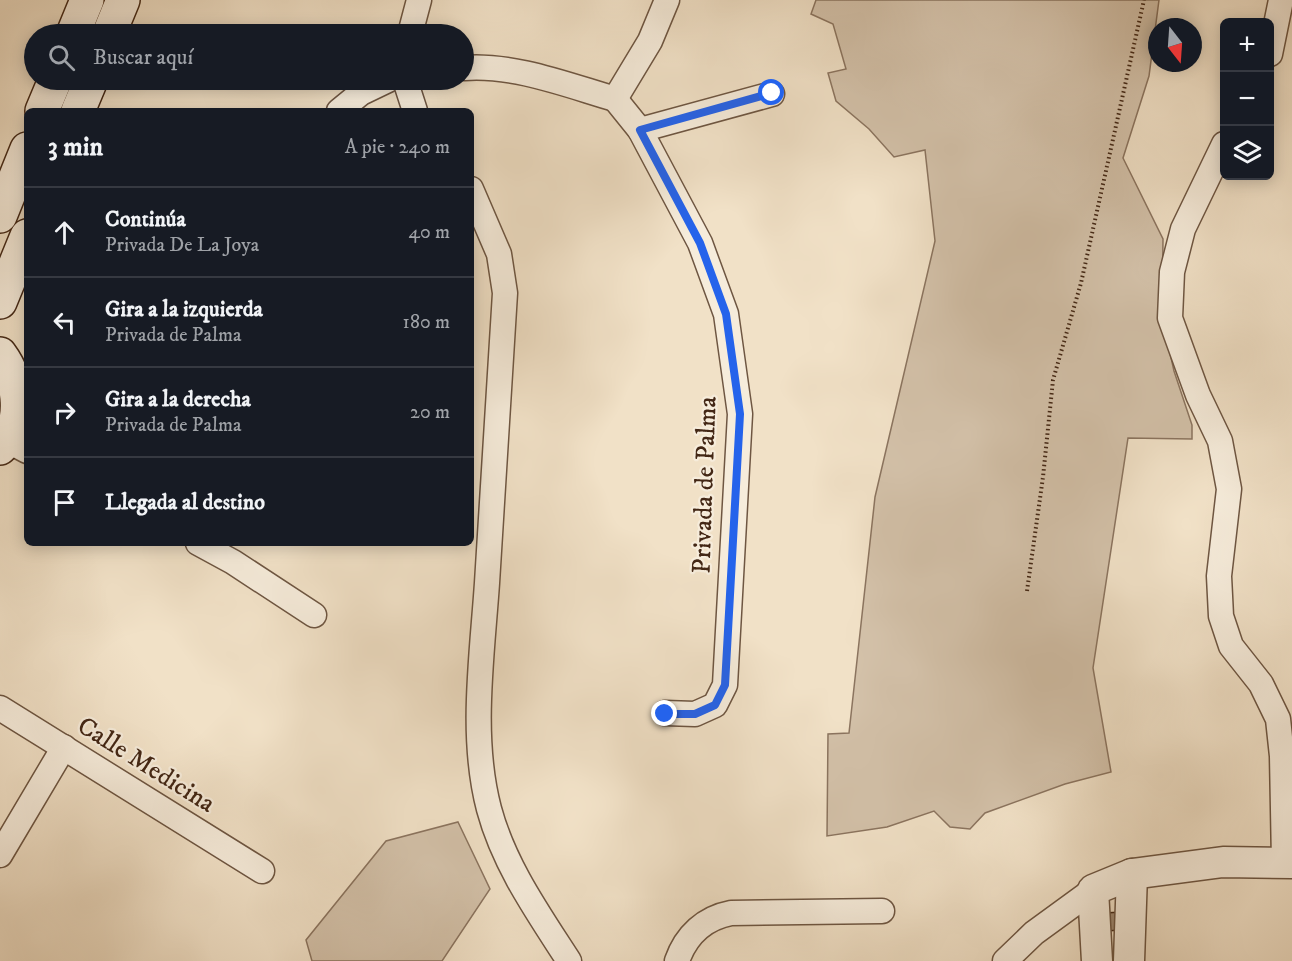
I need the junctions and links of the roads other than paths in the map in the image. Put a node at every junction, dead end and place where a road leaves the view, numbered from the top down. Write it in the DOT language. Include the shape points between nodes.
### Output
graph roads {
  1 [pos="87,0"];
  2 [pos="123,0"];
  3 [pos="419,0"];
  4 [pos="667,0"];
  5 [pos="1281,0"];
  6 [pos="77,24"];
  7 [pos="113,24"];
  8 [pos="413,24"];
  9 [pos="1278,53"];
  10 [pos="474,67"];
  11 [pos="51,90"];
  12 [pos="87,90"];
  13 [pos="367,90"];
  14 [pos="408,90"];
  15 [pos="772,93"];
  16 [pos="615,99"];
  17 [pos="43,108"];
  18 [pos="79,108"];
  19 [pos="343,108"];
  20 [pos="414,108"];
  21 [pos="640,130"];
  22 [pos="1220,152"];
  23 [pos="24,156"];
  24 [pos="474,196"];
  25 [pos="0,216"];
  26 [pos="24,243"];
  27 [pos="0,302"];
  28 [pos="0,354"];
  29 [pos="12,447"];
  30 [pos="209,546"];
  31 [pos="234,553"];
  32 [pos="314,615"];
  33 [pos="0,708"];
  34 [pos="665,714"];
  35 [pos="64,747"];
  36 [pos="0,855"];
  37 [pos="1288,862"];
  38 [pos="261,871"];
  39 [pos="1132,874"];
  40 [pos="1093,890"];
  41 [pos="882,911"];
  42 [pos="1128,954"];
  43 [pos="1097,956"];
  44 [pos="569,961"];
  45 [pos="677,961"];
  46 [pos="1005,961"];
  1 -- 6 [label="main road"];
  2 -- 7 [label="main road"];
  3 -- 8 [label="street"];
  4 -- 16 [label="street" via="650,41"];
  5 -- 9 [label="street"];
  10 -- 16 [label="street" via="540,77"];
  11 -- 17 [label="main road"];
  12 -- 18 [label="main road"];
  13 -- 19 [label="street"];
  14 -- 20 [label="street"];
  15 -- 21 [label="street"];
  16 -- 21 [label="street, Privada de Palma"];
  21 -- 34 [label="street, Privada de Palma" via="700,243 726,314 740,414 725,685 715,705 695,714"];
  22 -- 37 [label="street" via="1184,229 1173,272 1170,318 1198,395 1220,441 1229,489 1219,576 1221,616 1231,645 1261,684 1278,719"];
  23 -- 25 [label="main road"];
  24 -- 44 [label="street" via="500,254 506,292 480,686 481,772 505,853"];
  26 -- 27 [label="main road"];
  28 -- 29 [label="main road" via="17,389"];
  30 -- 31 [label="street"];
  31 -- 32 [label="street"];
  33 -- 35 [label="street, Calle Medicina"];
  35 -- 36 [label="street"];
  35 -- 38 [label="street, Calle Medicina"];
  37 -- 39 [label="street" via="1223,862"];
  39 -- 40 [label="street"];
  39 -- 42 [label="street"];
  40 -- 43 [label="street"];
  40 -- 46 [label="street" via="1034,933"];
  41 -- 45 [label="street" via="714,916 681,948"];
  42 -- 43 [label="street"];
}
